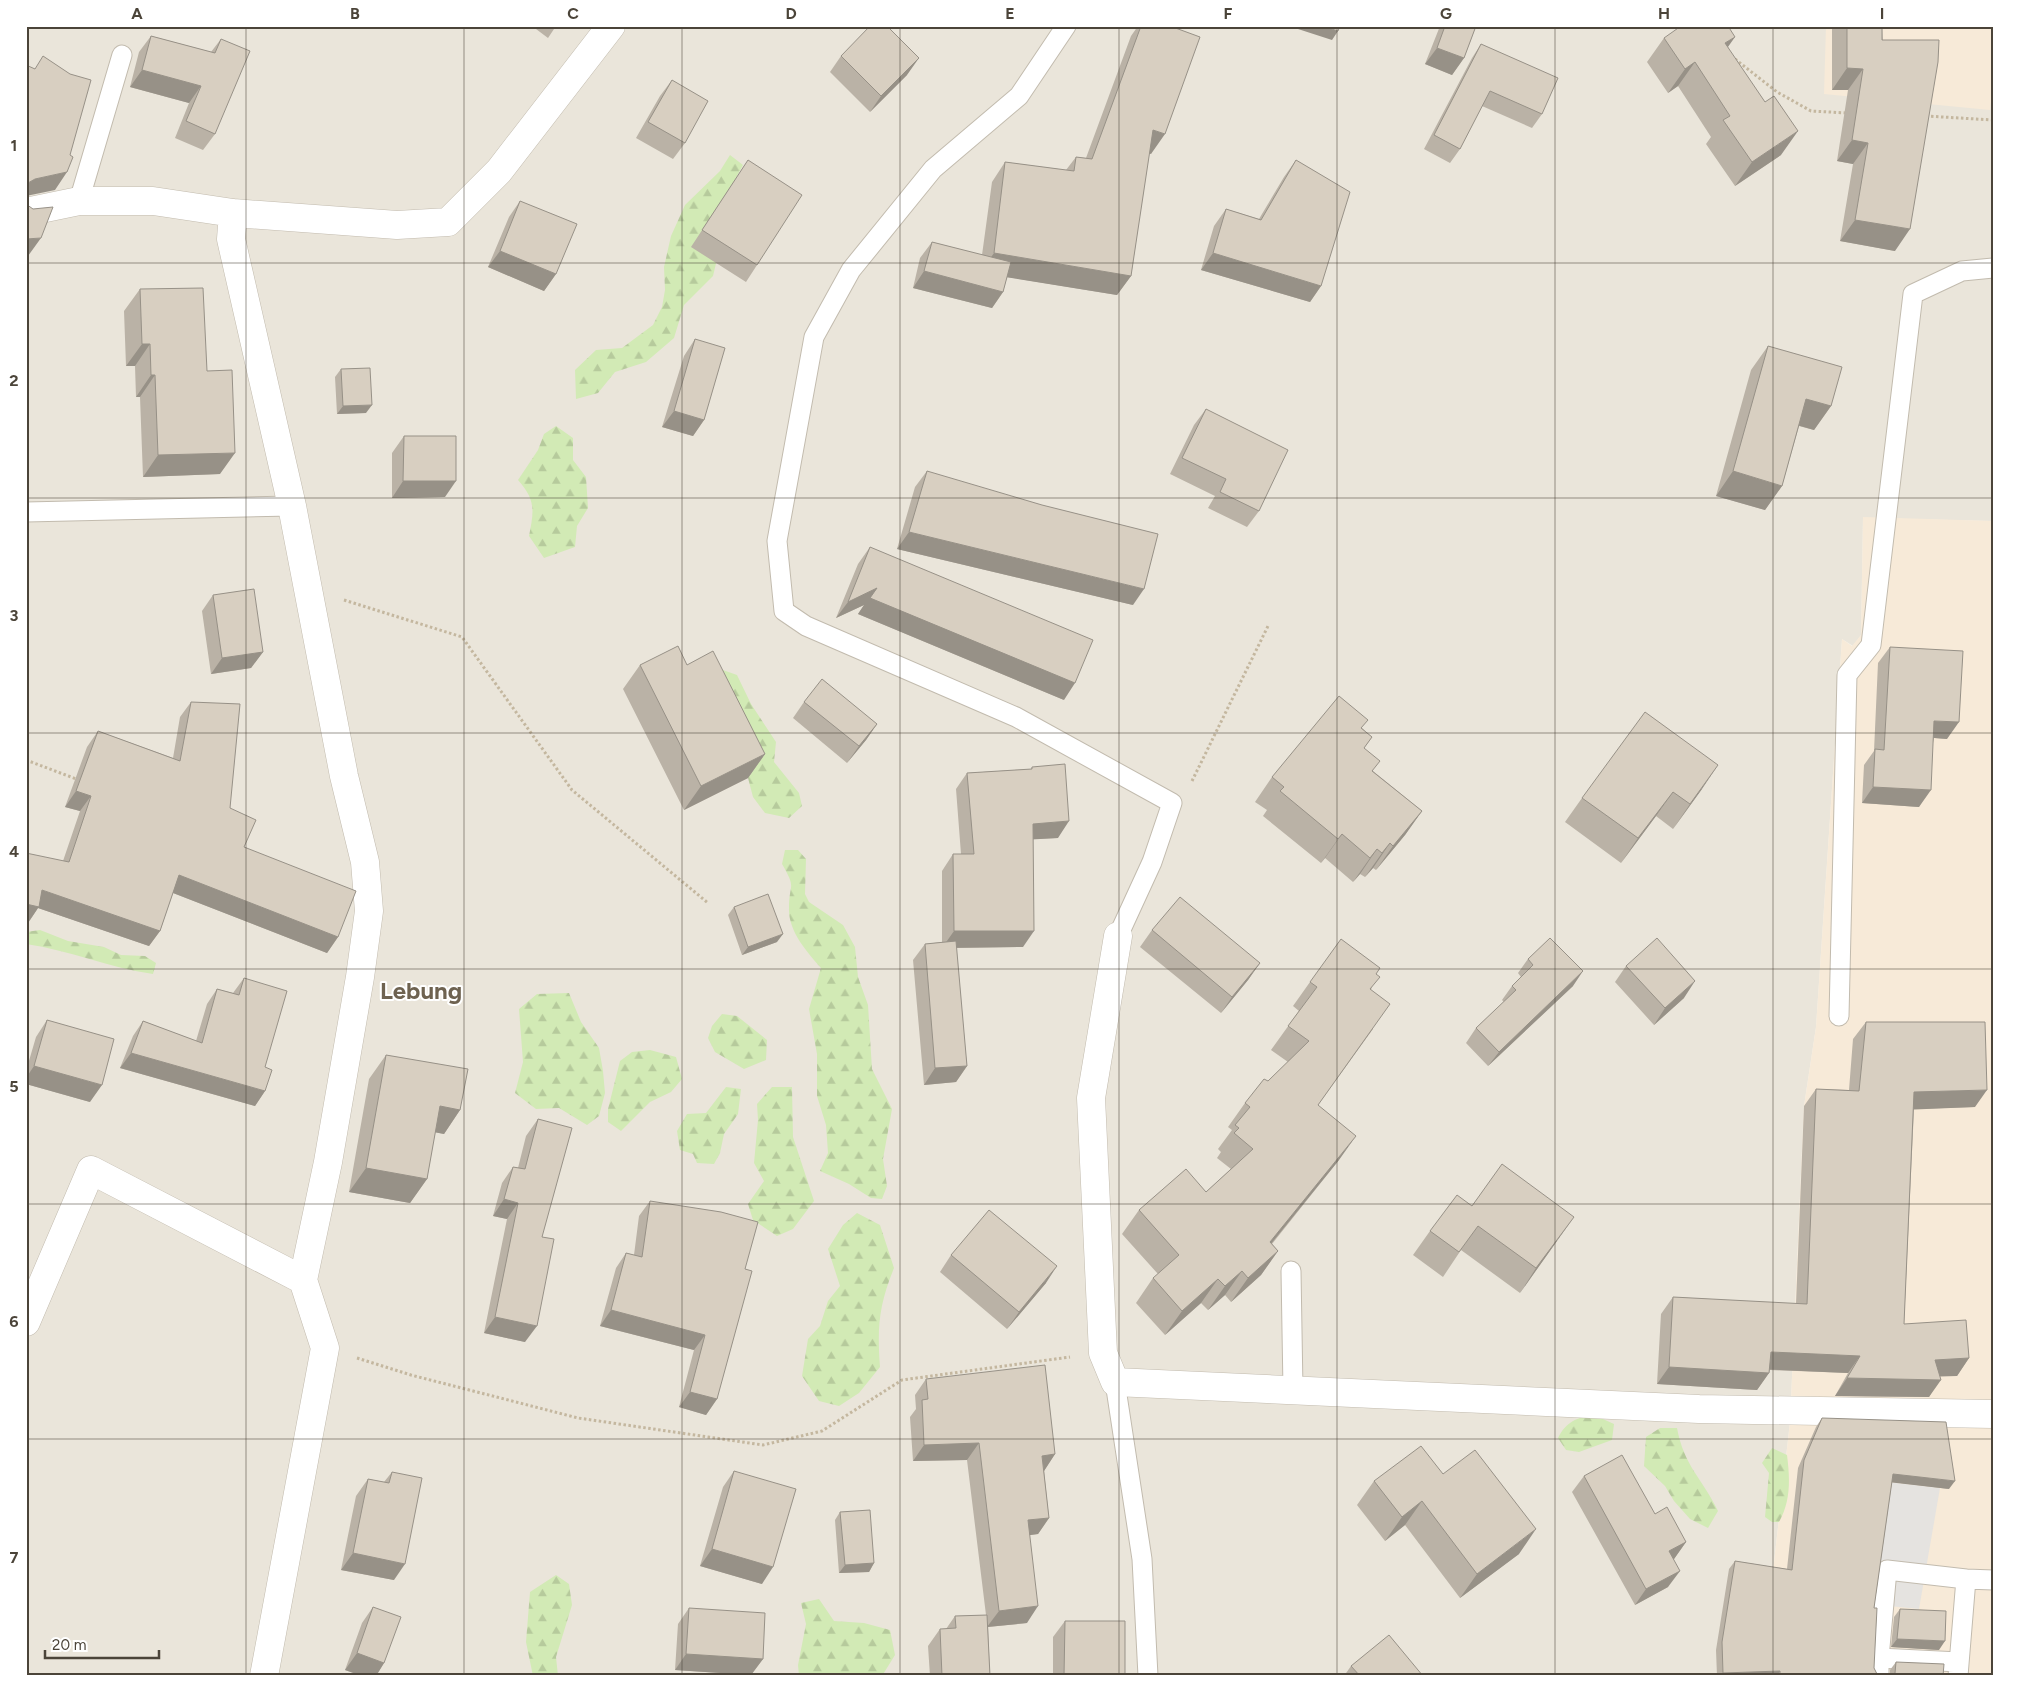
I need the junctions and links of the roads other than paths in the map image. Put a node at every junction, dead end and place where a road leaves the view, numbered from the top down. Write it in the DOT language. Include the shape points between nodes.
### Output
graph roads {
  1 [pos="611,26"];
  2 [pos="1066,26"];
  3 [pos="122,55"];
  4 [pos="79,201"];
  5 [pos="26,212"];
  6 [pos="233,214"];
  7 [pos="1993,268"];
  8 [pos="292,506"];
  9 [pos="26,512"];
  10 [pos="1118,936"];
  11 [pos="1839,1016"];
  12 [pos="1291,1271"];
  13 [pos="303,1280"];
  14 [pos="26,1322"];
  15 [pos="1114,1382"];
  16 [pos="1293,1390"];
  17 [pos="1993,1414"];
  18 [pos="1966,1579"];
  19 [pos="1993,1580"];
  20 [pos="1879,1667"];
  21 [pos="1959,1669"];
  22 [pos="264,1676"];
  23 [pos="1148,1676"];
  1 -- 6 [label="street" via="499,171 448,222 397,224"];
  2 -- 10 [label="lane" via="1020,96 932,169 851,270 814,337 777,541 784,611 806,626 1016,717 1172,803 1152,862"];
  3 -- 4 [label="lane"];
  4 -- 5 [label="street"];
  4 -- 6 [label="street" via="153,201"];
  6 -- 8 [label="street" via="231,239"];
  7 -- 11 [label="lane" via="1962,270 1913,294 1871,645 1846,675"];
  8 -- 9 [label="lane"];
  8 -- 13 [label="street" via="344,776 365,862 369,911 330,1152"];
  10 -- 15 [label="street" via="1091,1098 1103,1353"];
  12 -- 16 [label="lane"];
  13 -- 14 [label="street" via="91,1170"];
  13 -- 22 [label="street" via="325,1348"];
  15 -- 16 [label="street"];
  15 -- 23 [label="lane" via="1142,1559"];
  16 -- 17 [label="street" via="1700,1409"];
  18 -- 19 [label="lane"];
  18 -- 20 [label="lane" via="1887,1570"];
  18 -- 21 [label="lane"];
  20 -- 21 [label="lane"];
}
